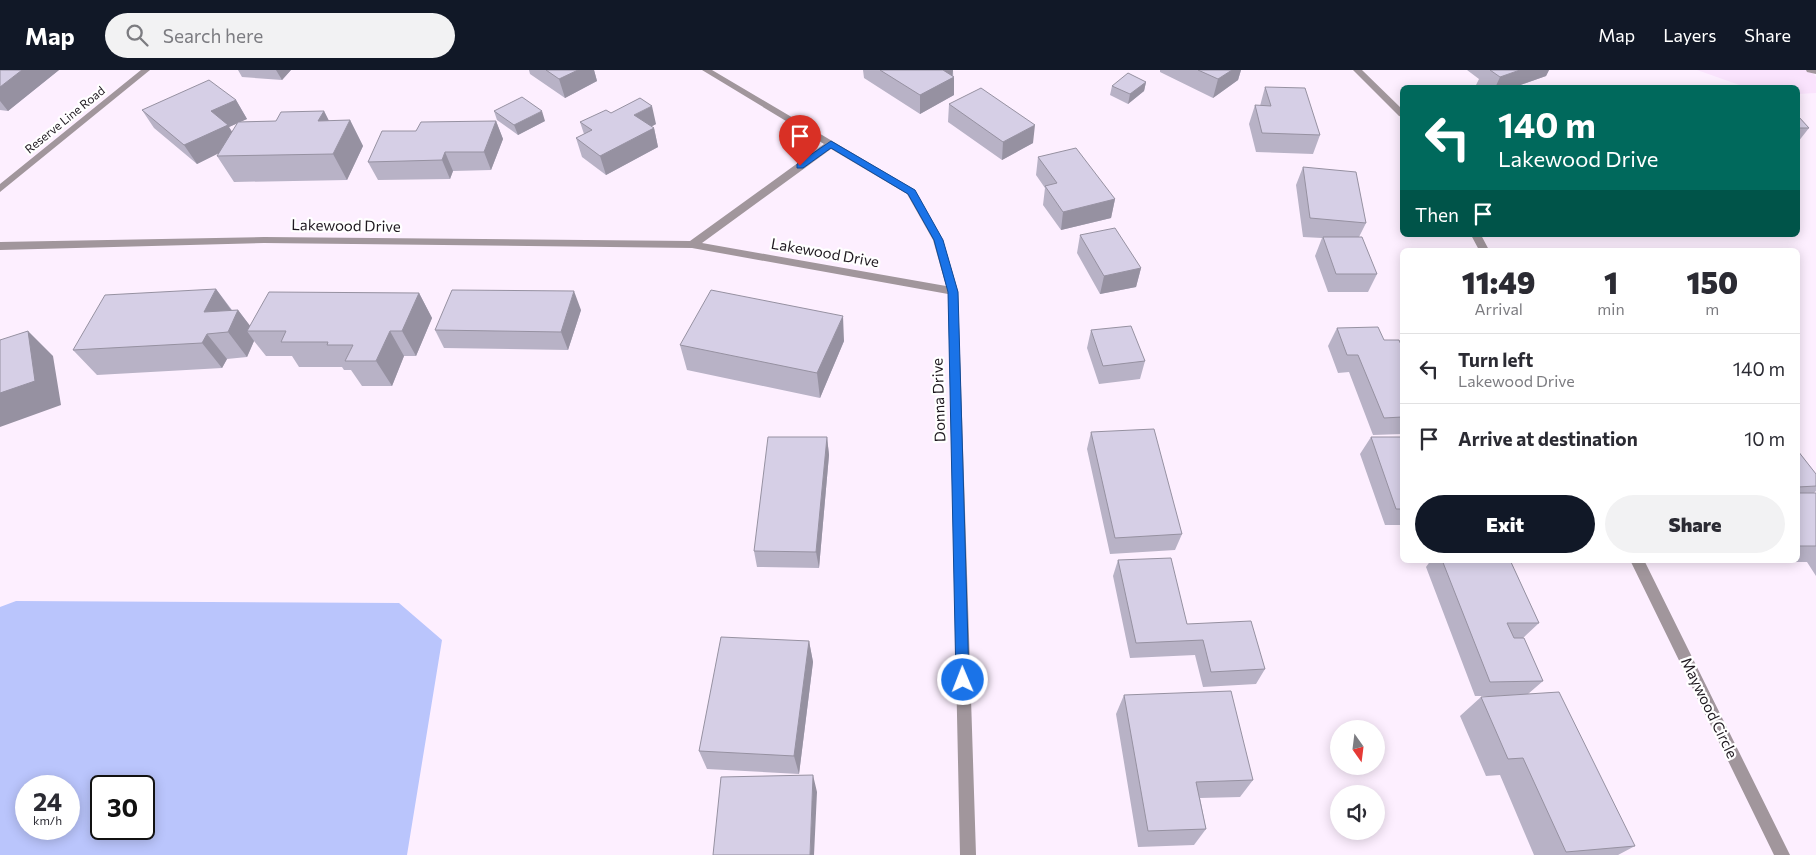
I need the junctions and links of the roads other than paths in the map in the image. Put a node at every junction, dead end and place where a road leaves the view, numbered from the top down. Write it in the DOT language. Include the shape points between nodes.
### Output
graph roads {
  1 [pos="146,70"];
  2 [pos="706,70"];
  3 [pos="1357,70"];
  4 [pos="1810,70"];
  5 [pos="1816,72"];
  6 [pos="1400,112"];
  7 [pos="831,144"];
  8 [pos="0,189"];
  9 [pos="692,245"];
  10 [pos="0,246"];
  11 [pos="953,292"];
  12 [pos="1638,563"];
  13 [pos="968,855"];
  14 [pos="1782,855"];
  1 -- 8 [label="street, Reserve Line Road"];
  2 -- 7 [label="street, Donna Drive"];
  3 -- 6 [label="street"];
  4 -- 5 [label="street"];
  7 -- 9 [label="street"];
  7 -- 11 [label="street, Donna Drive" via="912,192 938,240"];
  9 -- 10 [label="street, Lakewood Drive" via="264,240"];
  9 -- 11 [label="street, Lakewood Drive"];
  11 -- 13 [label="street, Donna Drive"];
  12 -- 14 [label="street, Maywood Circle"];
}
